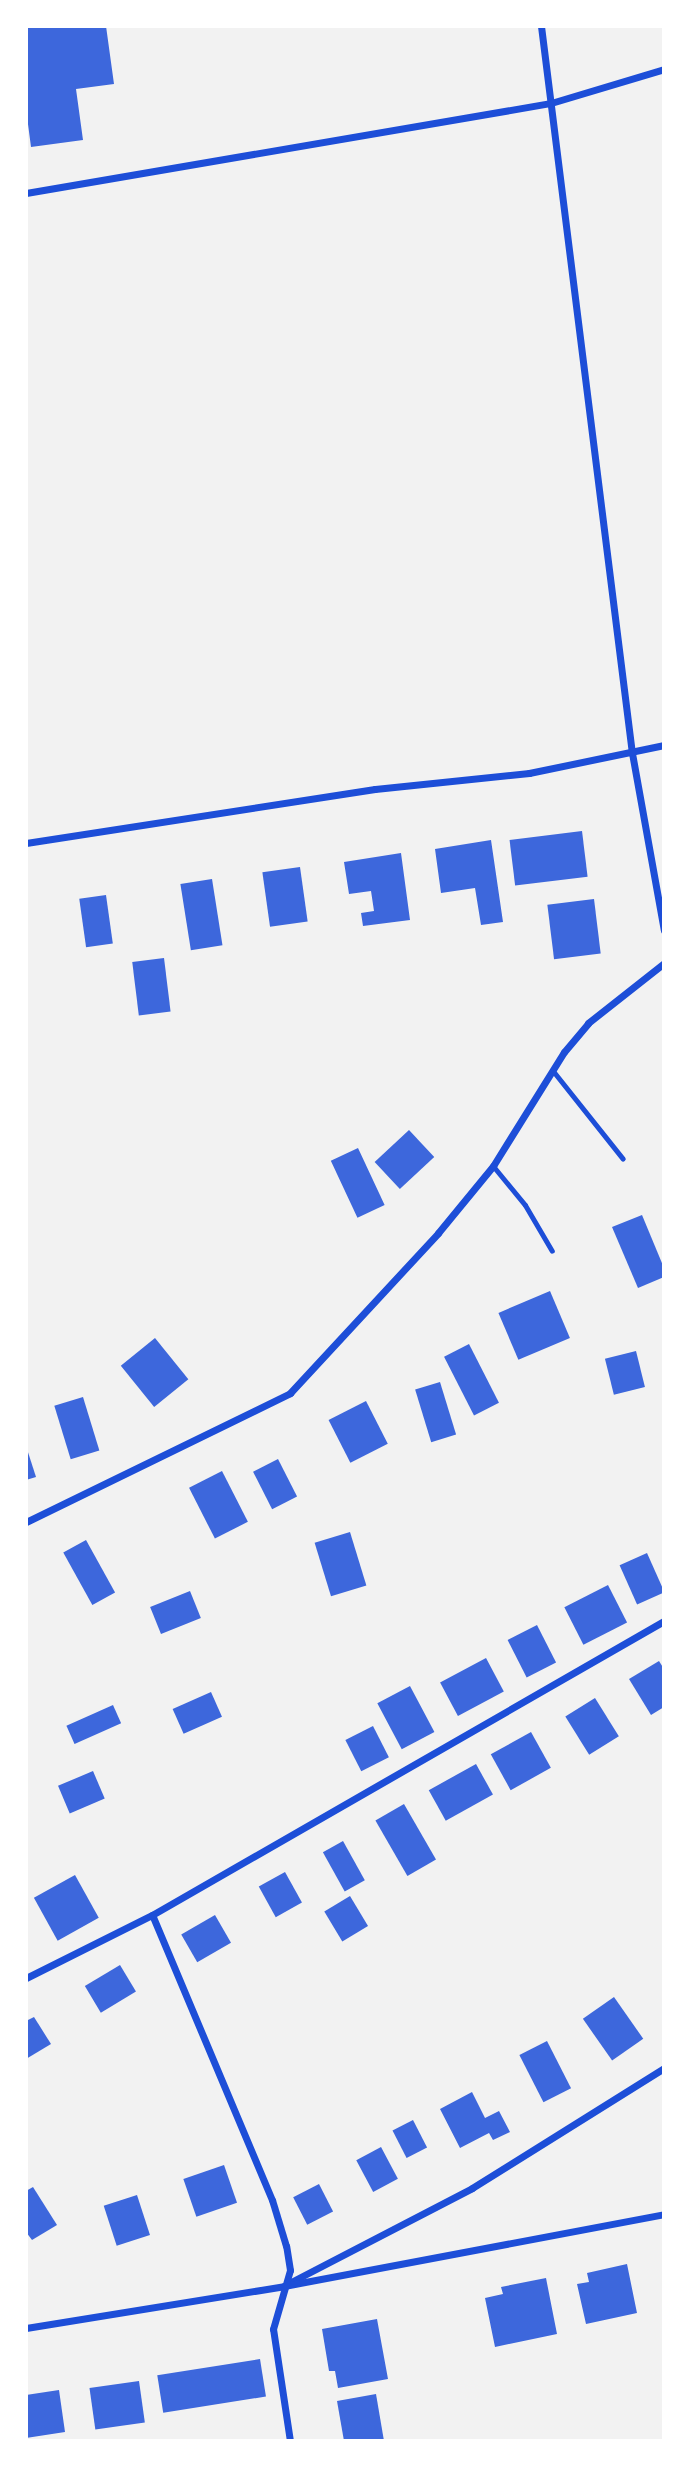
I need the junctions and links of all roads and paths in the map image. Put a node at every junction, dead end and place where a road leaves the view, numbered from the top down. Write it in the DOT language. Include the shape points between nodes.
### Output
graph roads {
  1 [pos="541,26"];
  2 [pos="664,69"];
  3 [pos="551,103"];
  4 [pos="26,193"];
  5 [pos="664,745"];
  6 [pos="632,752"];
  7 [pos="26,843"];
  8 [pos="664,930"];
  9 [pos="664,963"];
  10 [pos="553,1071"];
  11 [pos="622,1159"];
  12 [pos="493,1167"];
  13 [pos="552,1251"];
  14 [pos="26,1522"];
  15 [pos="664,1621"];
  16 [pos="152,1915"];
  17 [pos="26,1978"];
  18 [pos="664,2068"];
  19 [pos="664,2214"];
  20 [pos="284,2286"];
  21 [pos="26,2328"];
  22 [pos="290,2441"];
  1 -- 3 [label="street"];
  2 -- 3 [label="street"];
  3 -- 4 [label="street"];
  3 -- 6 [label="street"];
  5 -- 6 [label="street"];
  6 -- 7 [label="street" via="529,773 375,789"];
  6 -- 8 [label="street"];
  9 -- 10 [label="street" via="588,1023"];
  10 -- 11 [label="lane"];
  10 -- 12 [label="street"];
  12 -- 13 [label="lane" via="525,1205"];
  12 -- 14 [label="street" via="290,1393"];
  15 -- 16 [label="street"];
  16 -- 17 [label="street"];
  16 -- 20 [label="street" via="272,2200 290,2270"];
  18 -- 20 [label="street" via="472,2188"];
  19 -- 20 [label="street"];
  20 -- 21 [label="street"];
  20 -- 22 [label="street" via="273,2329"];
}
